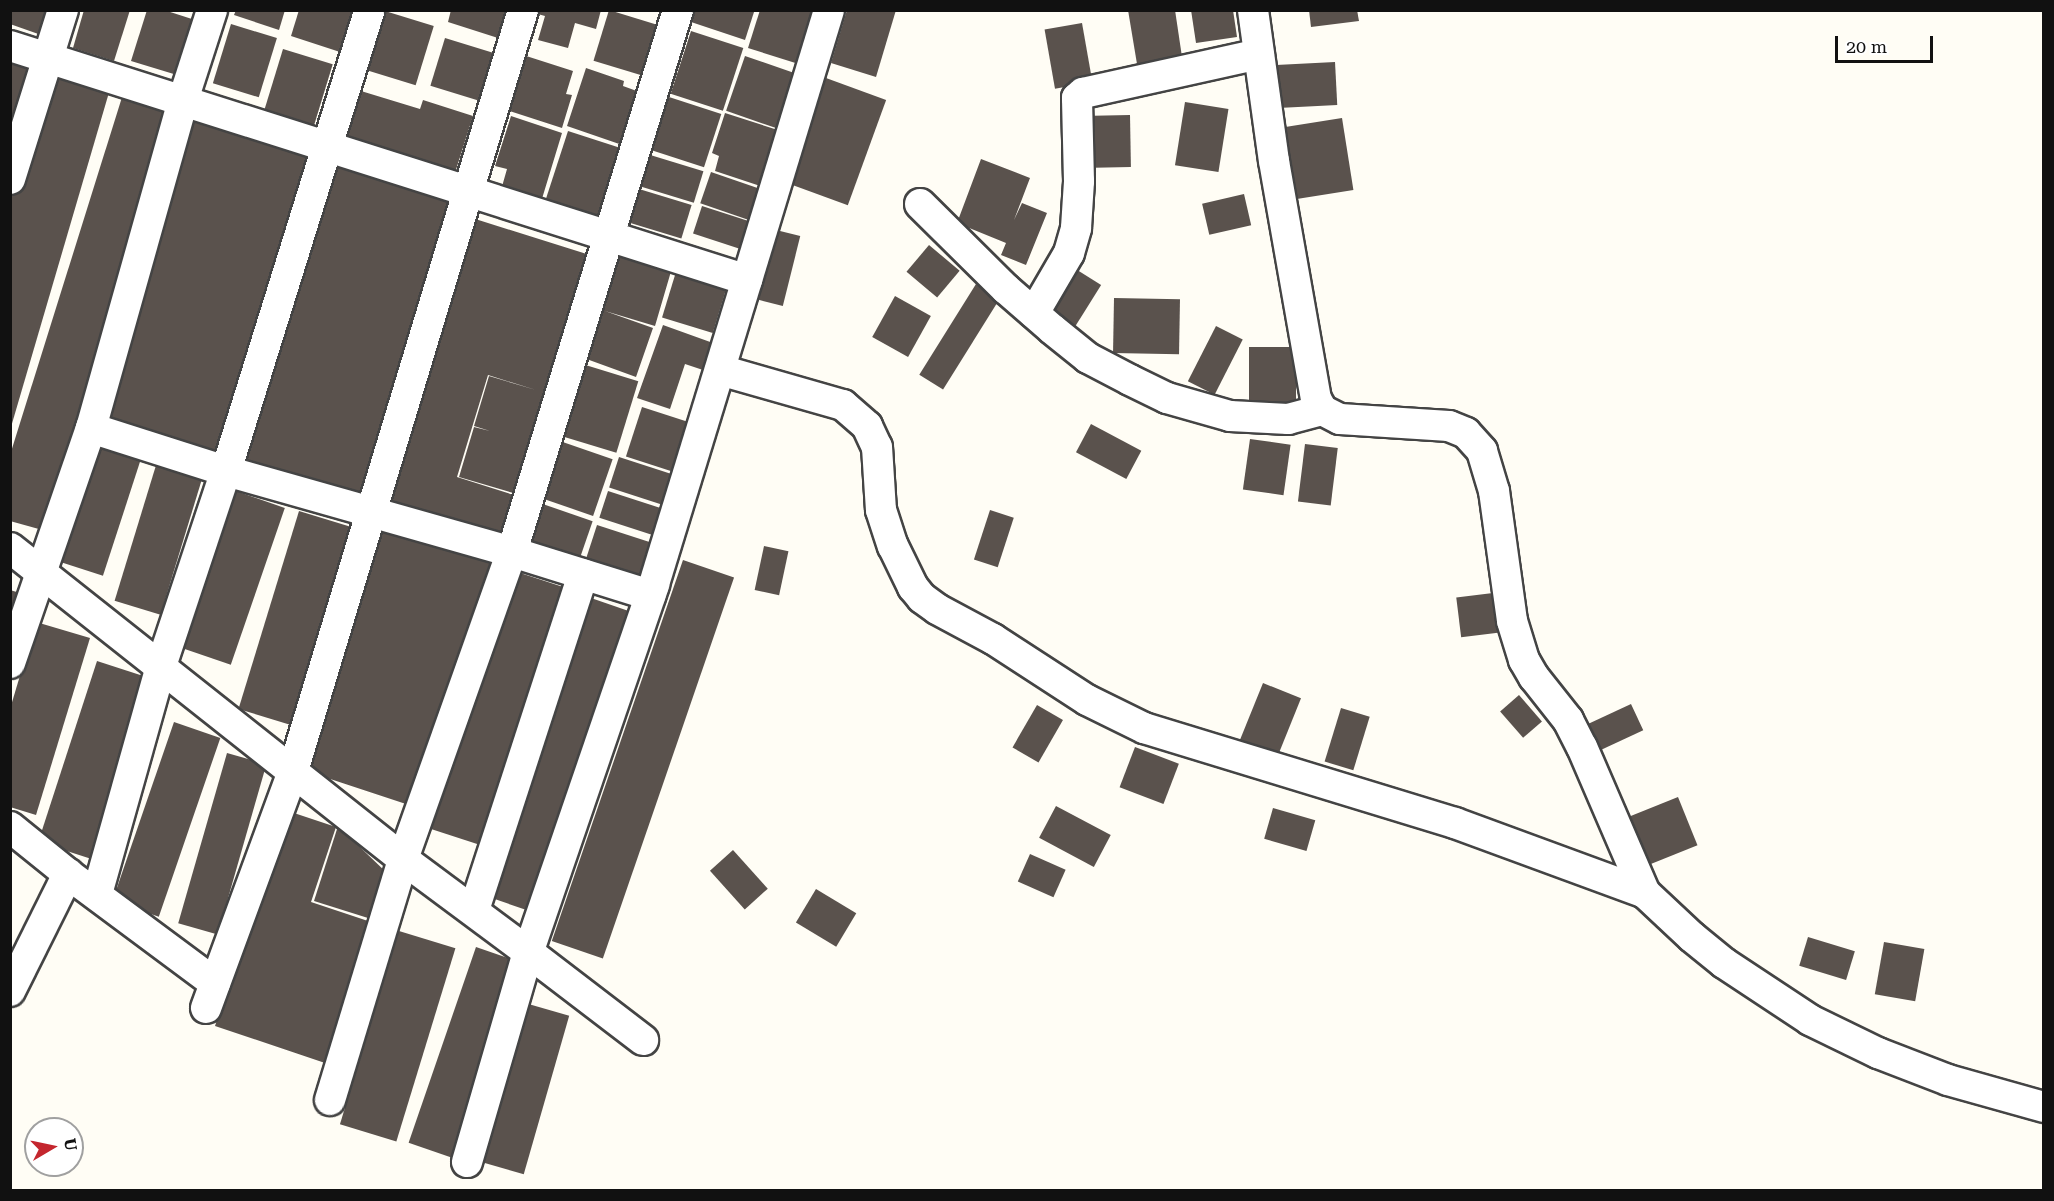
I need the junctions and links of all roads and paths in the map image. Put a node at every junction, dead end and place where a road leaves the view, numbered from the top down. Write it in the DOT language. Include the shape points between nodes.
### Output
graph roads {
  1 [pos="63,10"];
  2 [pos="212,10"];
  3 [pos="369,10"];
  4 [pos="523,10"];
  5 [pos="678,10"];
  6 [pos="829,10"];
  7 [pos="1253,10"];
  8 [pos="10,46"];
  9 [pos="1259,54"];
  10 [pos="48,57"];
  11 [pos="183,100"];
  12 [pos="326,145"];
  13 [pos="10,179"];
  14 [pos="471,191"];
  15 [pos="920,204"];
  16 [pos="611,236"];
  17 [pos="747,280"];
  18 [pos="1034,313"];
  19 [pos="720,370"];
  20 [pos="1322,410"];
  21 [pos="91,428"];
  22 [pos="226,471"];
  23 [pos="371,513"];
  24 [pos="10,548"];
  25 [pos="512,552"];
  26 [pos="42,573"];
  27 [pos="584,574"];
  28 [pos="650,595"];
  29 [pos="10,663"];
  30 [pos="161,666"];
  31 [pos="293,771"];
  32 [pos="10,827"];
  33 [pos="403,859"];
  34 [pos="68,874"];
  35 [pos="1645,893"];
  36 [pos="97,894"];
  37 [pos="474,910"];
  38 [pos="528,952"];
  39 [pos="10,991"];
  40 [pos="643,1040"];
  41 [pos="330,1101"];
  42 [pos="2043,1107"];
  43 [pos="467,1162"];
  1 -- 10 [label="street"];
  2 -- 11 [label="street"];
  3 -- 12 [label="street"];
  4 -- 14 [label="street"];
  5 -- 16 [label="street"];
  6 -- 17 [label="street"];
  7 -- 9 [label="street"];
  8 -- 10 [label="street"];
  9 -- 18 [label="street" via="1083,93 1077,98 1076,228 1069,253"];
  9 -- 20 [label="street" via="1316,399"];
  10 -- 11 [label="street"];
  10 -- 13 [label="street"];
  11 -- 12 [label="street"];
  11 -- 21 [label="street"];
  12 -- 14 [label="street"];
  12 -- 22 [label="street"];
  14 -- 16 [label="street"];
  14 -- 23 [label="street"];
  15 -- 18 [label="street"];
  16 -- 17 [label="street"];
  16 -- 25 [label="street"];
  17 -- 19 [label="street"];
  18 -- 20 [label="street" via="1088,358 1167,398 1230,416 1260,419 1288,418"];
  19 -- 28 [label="street"];
  19 -- 35 [label="street" via="843,405 867,426 877,447 881,510 913,587 937,609 993,639 1087,700 1144,728 1455,823"];
  20 -- 35 [label="street" via="1354,422 1449,426 1466,433 1482,451 1494,491 1512,621 1521,651 1582,747"];
  21 -- 22 [label="street"];
  21 -- 26 [label="street"];
  22 -- 23 [label="street"];
  22 -- 30 [label="street"];
  23 -- 25 [label="street"];
  23 -- 31 [label="street"];
  24 -- 26 [label="street"];
  25 -- 27 [label="street"];
  25 -- 33 [label="street"];
  26 -- 29 [label="street"];
  26 -- 30 [label="street"];
  27 -- 28 [label="street"];
  27 -- 37 [label="street"];
  28 -- 38 [label="street"];
  30 -- 31 [label="street"];
  30 -- 36 [label="street"];
  31 -- 33 [label="street"];
  31 -- 36 [label="street" via="211,996"];
  32 -- 34 [label="street"];
  33 -- 37 [label="street"];
  33 -- 41 [label="street"];
  34 -- 36 [label="street"];
  34 -- 39 [label="street"];
  35 -- 42 [label="street" via="1724,963 1810,1020 1878,1053 1948,1080"];
  37 -- 38 [label="street"];
  38 -- 40 [label="street"];
  38 -- 43 [label="street"];
}
